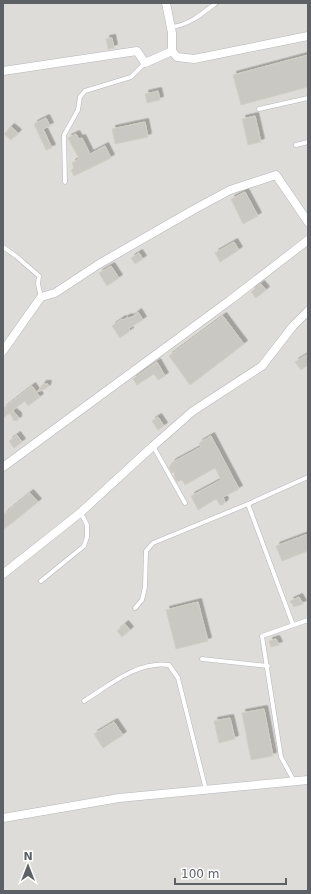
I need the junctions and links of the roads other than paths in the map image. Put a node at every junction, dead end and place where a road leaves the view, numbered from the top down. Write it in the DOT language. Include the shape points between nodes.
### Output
graph roads {
  1 [pos="166,3"];
  2 [pos="216,3"];
  3 [pos="171,27"];
  4 [pos="308,36"];
  5 [pos="172,51"];
  6 [pos="145,63"];
  7 [pos="3,72"];
  8 [pos="308,98"];
  9 [pos="259,109"];
  10 [pos="308,142"];
  11 [pos="296,145"];
  12 [pos="65,182"];
  13 [pos="308,222"];
  14 [pos="308,240"];
  15 [pos="3,247"];
  16 [pos="41,297"];
  17 [pos="308,311"];
  18 [pos="3,351"];
  19 [pos="153,446"];
  20 [pos="3,467"];
  21 [pos="308,477"];
  22 [pos="185,503"];
  23 [pos="248,504"];
  24 [pos="80,513"];
  25 [pos="3,574"];
  26 [pos="41,581"];
  27 [pos="135,608"];
  28 [pos="308,620"];
  29 [pos="293,625"];
  30 [pos="202,659"];
  31 [pos="268,666"];
  32 [pos="84,702"];
  33 [pos="308,780"];
  34 [pos="295,781"];
  35 [pos="206,790"];
  36 [pos="3,818"];
  1 -- 3 [label="street"];
  2 -- 3 [label="lane" via="196,19"];
  3 -- 5 [label="street"];
  4 -- 5 [label="street" via="194,60 178,57"];
  5 -- 6 [label="street"];
  6 -- 7 [label="street" via="137,51"];
  6 -- 12 [label="lane" via="131,77 85,91 80,96 78,110 64,135"];
  8 -- 9 [label="lane"];
  10 -- 11 [label="lane"];
  13 -- 16 [label="street" via="276,175 230,190 99,264 54,293"];
  14 -- 20 [label="street"];
  15 -- 16 [label="lane" via="39,276"];
  16 -- 18 [label="street"];
  17 -- 19 [label="street" via="262,366 193,411"];
  19 -- 22 [label="lane"];
  19 -- 24 [label="street"];
  21 -- 23 [label="lane"];
  23 -- 27 [label="lane" via="153,543 146,551 145,587 142,600"];
  23 -- 29 [label="lane"];
  24 -- 25 [label="street"];
  24 -- 26 [label="lane" via="87,526 84,546"];
  28 -- 29 [label="lane"];
  29 -- 31 [label="lane" via="262,636"];
  30 -- 31 [label="lane"];
  31 -- 34 [label="lane" via="281,757"];
  32 -- 35 [label="lane" via="137,669 158,664 169,665 178,678"];
  33 -- 34 [label="street"];
  34 -- 35 [label="street"];
  35 -- 36 [label="street" via="119,798"];
}
